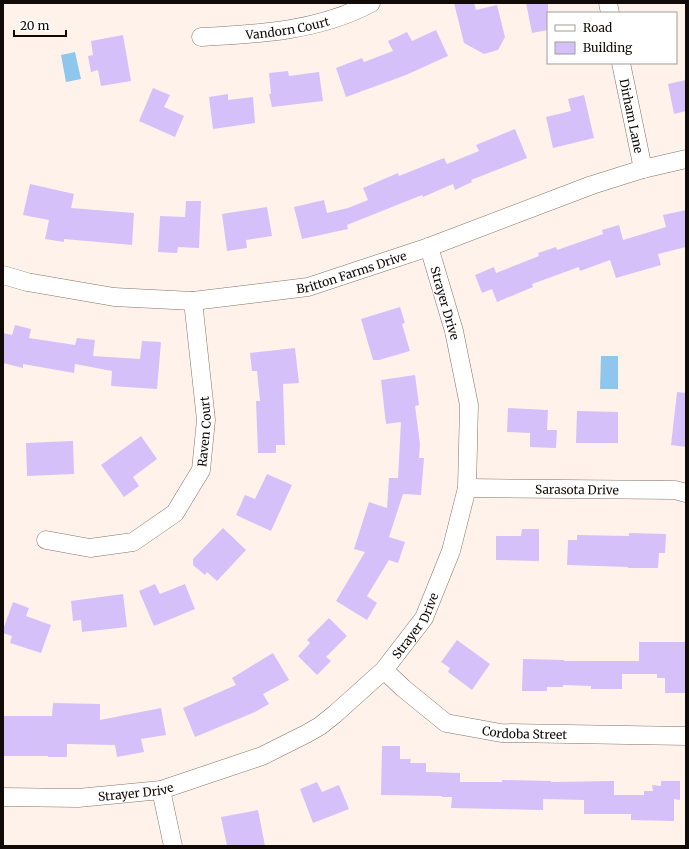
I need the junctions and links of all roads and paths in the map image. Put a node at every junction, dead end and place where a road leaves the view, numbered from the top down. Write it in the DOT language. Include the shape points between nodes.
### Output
graph roads {
  1 [pos="371,3"];
  2 [pos="201,37"];
  3 [pos="621,64"];
  4 [pos="686,159"];
  5 [pos="643,169"];
  6 [pos="428,247"];
  7 [pos="3,275"];
  8 [pos="193,301"];
  9 [pos="467,488"];
  10 [pos="686,493"];
  11 [pos="46,540"];
  12 [pos="384,670"];
  13 [pos="686,736"];
  14 [pos="161,790"];
  15 [pos="3,797"];
  16 [pos="173,846"];
  1 -- 2 [label="street, Vandorn Court" via="358,10 312,25 244,35"];
  3 -- 5 [label="street, Dirham Lane"];
  4 -- 5 [label="street, Britton Farms Drive"];
  5 -- 6 [label="street, Britton Farms Drive" via="592,185"];
  6 -- 8 [label="street, Britton Farms Drive" via="308,287"];
  6 -- 9 [label="street, Strayer Drive" via="454,331 469,405"];
  7 -- 8 [label="street, Britton Farms Drive" via="27,282 114,297"];
  8 -- 11 [label="street, Raven Court" via="206,420 201,470 175,513 133,542 90,548"];
  9 -- 10 [label="street, Sarasota Drive" via="675,490"];
  9 -- 12 [label="street, Strayer Drive" via="451,551 424,618"];
  12 -- 13 [label="street, Cordoba Street" via="446,723 501,733"];
  12 -- 14 [label="street, Strayer Drive" via="335,714 306,734 262,756"];
  14 -- 15 [label="street, Strayer Drive" via="78,798"];
  14 -- 16 [label="street"];
}
